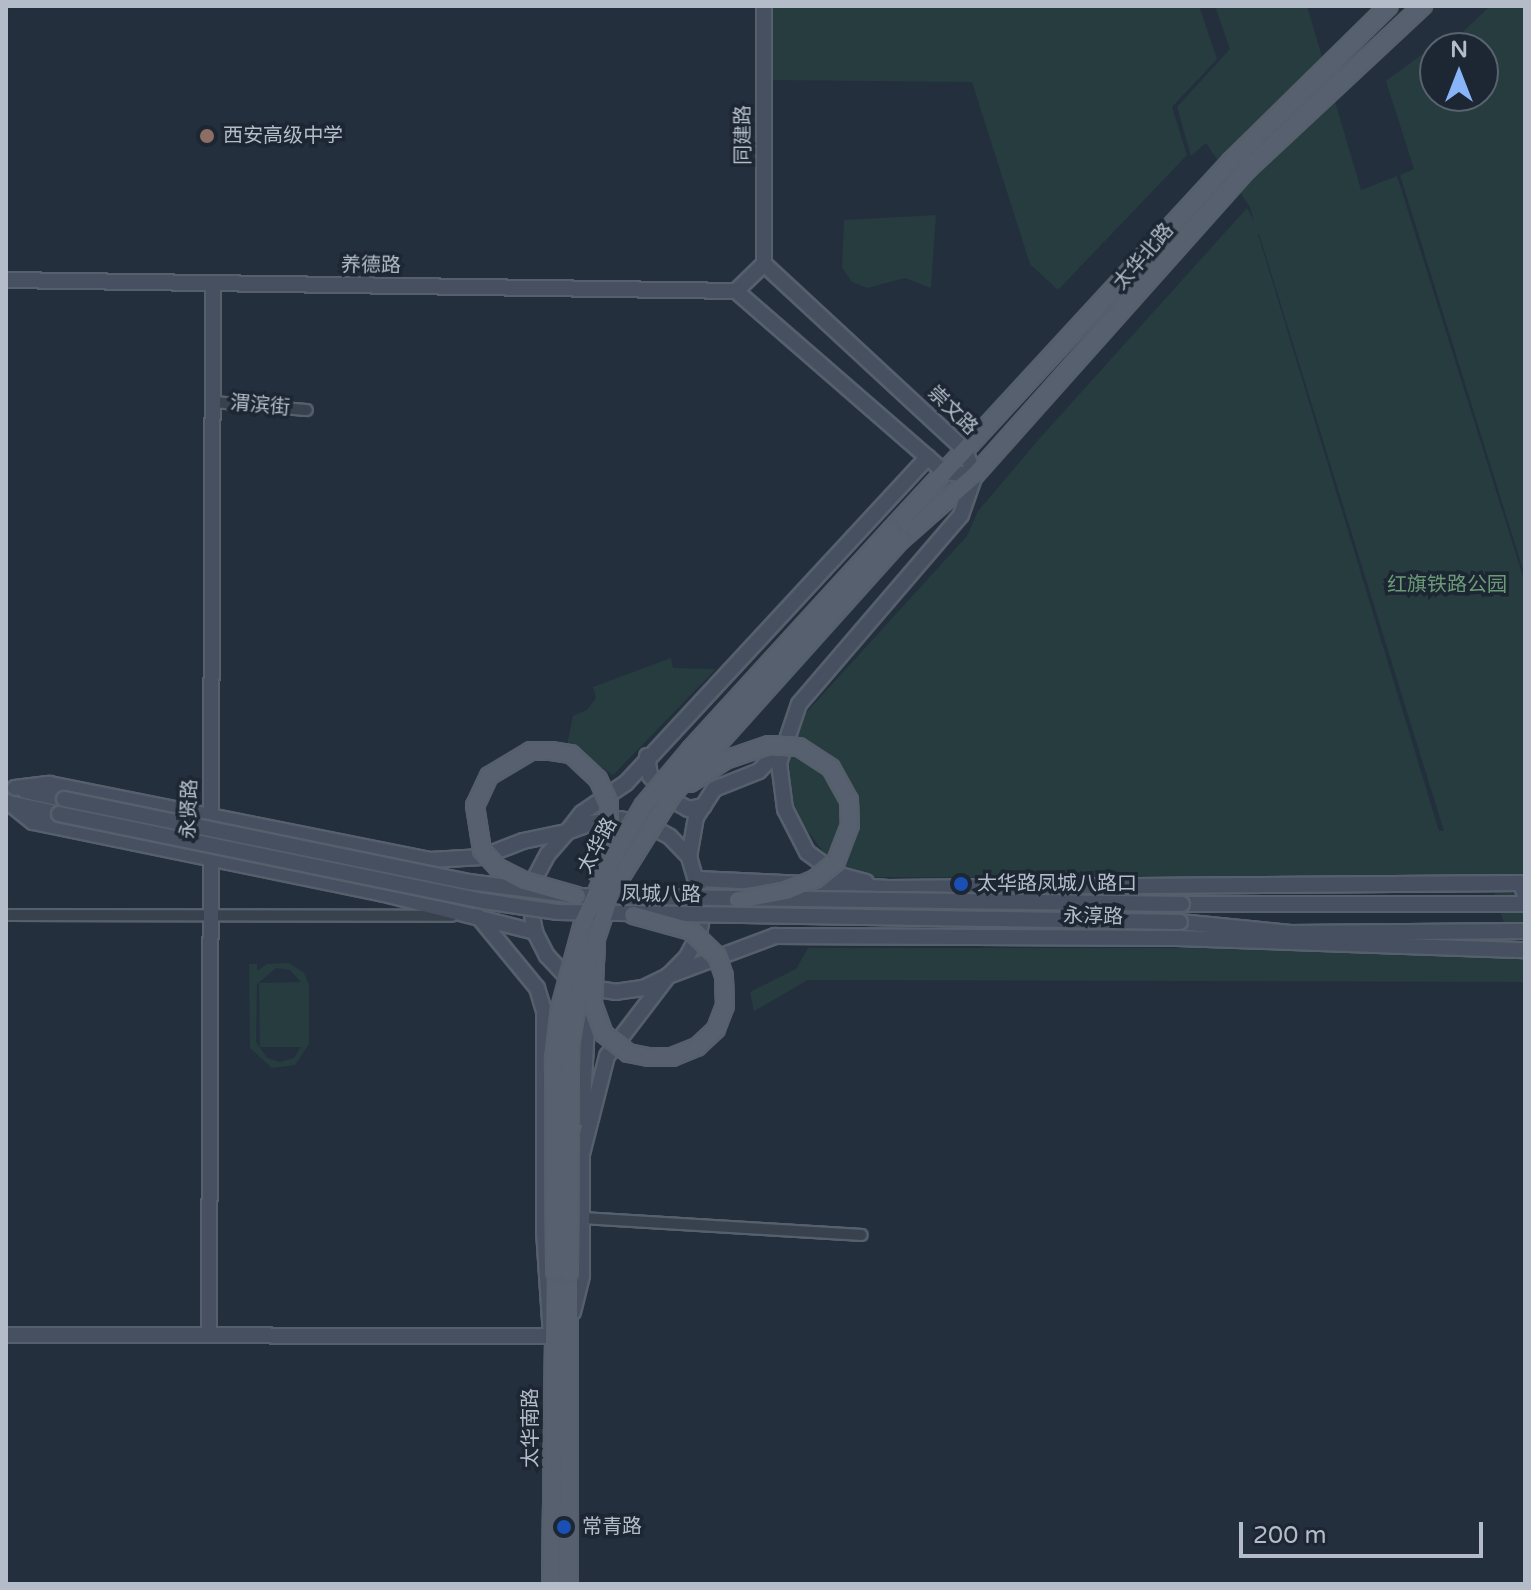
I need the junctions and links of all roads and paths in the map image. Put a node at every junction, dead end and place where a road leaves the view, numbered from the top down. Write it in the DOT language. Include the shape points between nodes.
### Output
graph roads {
  1 [pos="764,6"];
  2 [pos="1389,6"];
  3 [pos="1423,6"];
  4 [pos="764,264"];
  5 [pos="6,280"];
  6 [pos="213,284"];
  7 [pos="736,291"];
  8 [pos="213,402"];
  9 [pos="307,410"];
  10 [pos="964,449"];
  11 [pos="928,457"];
  12 [pos="944,472"];
  13 [pos="975,475"];
  14 [pos="896,535"];
  15 [pos="790,731"];
  16 [pos="647,756"];
  17 [pos="9,795"];
  18 [pos="672,795"];
  19 [pos="704,806"];
  20 [pos="210,817"];
  21 [pos="567,832"];
  22 [pos="402,855"];
  23 [pos="689,857"];
  24 [pos="209,859"];
  25 [pos="698,879"];
  26 [pos="941,884"];
  27 [pos="1245,885"];
  28 [pos="886,888"];
  29 [pos="384,894"];
  30 [pos="577,896"];
  31 [pos="1524,899"];
  32 [pos="738,900"];
  33 [pos="1182,904"];
  34 [pos="1291,904"];
  35 [pos="6,915"];
  36 [pos="477,915"];
  37 [pos="633,915"];
  38 [pos="209,916"];
  39 [pos="595,931"];
  40 [pos="1525,931"];
  41 [pos="535,932"];
  42 [pos="1290,933"];
  43 [pos="938,935"];
  44 [pos="1177,938"];
  45 [pos="575,950"];
  46 [pos="1525,950"];
  47 [pos="668,976"];
  48 [pos="589,987"];
  49 [pos="582,1154"];
  50 [pos="583,1218"];
  51 [pos="861,1235"];
  52 [pos="562,1273"];
  53 [pos="6,1335"];
  54 [pos="209,1335"];
  55 [pos="559,1336"];
  56 [pos="551,1584"];
  57 [pos="569,1584"];
  1 -- 4 [label="street, 同建路"];
  2 -- 10 [label="main road, 太华北路" via="1231,161"];
  3 -- 13 [label="main road, 太华北路" via="1249,168"];
  4 -- 7 [label="street"];
  4 -- 10 [label="street, 崇文路"];
  5 -- 6 [label="street, 养德路"];
  6 -- 7 [label="street, 养德路"];
  6 -- 8 [label="street, 永贤路"];
  7 -- 11 [label="street"];
  8 -- 9 [label="street, 渭滨街"];
  8 -- 20 [label="street, 永贤路"];
  10 -- 12 [label="main road, 太华北路"];
  10 -- 13 [label="street, 崇文路"];
  11 -- 12 [label="street"];
  11 -- 16 [label="street"];
  12 -- 13 [label="street"];
  12 -- 14 [label="main road, 太华北路"];
  13 -- 14 [label="main road, 太华北路"];
  13 -- 15 [label="street" via="961,515 799,704"];
  14 -- 18 [label="main road, 太华路, bridge"];
  14 -- 45 [label="main road, 太华路, bridge" via="643,806 611,861"];
  15 -- 19 [label="street" via="776,756 759,771 714,789"];
  15 -- 28 [label="street" via="779,763 785,809 807,852 837,874"];
  16 -- 19 [label="street" via="650,776 672,800 688,809"];
  16 -- 21 [label="street" via="626,783 582,813"];
  17 -- 20 [label="street" via="50,784"];
  17 -- 24 [label="street" via="33,822"];
  17 -- 30 [label="street, 凤城八路, bridge" via="64,799 469,882"];
  17 -- 37 [label="street, 凤城八路, bridge" via="59,814 484,901"];
  18 -- 32 [label="main road, bridge" via="725,760 769,745 799,747 831,768 849,800 850,825 836,862 787,891"];
  18 -- 39 [label="main road, 太华路, bridge" via="640,840"];
  19 -- 23 [label="street"];
  20 -- 22 [label="street"];
  20 -- 24 [label="street, 永贤路"];
  21 -- 22 [label="street" via="482,857 430,860"];
  21 -- 23 [label="street" via="619,819 646,824 670,837"];
  21 -- 41 [label="street" via="535,878 530,905"];
  22 -- 29 [label="street" via="398,889"];
  23 -- 25 [label="street"];
  24 -- 29 [label="street"];
  24 -- 38 [label="street, 永贤路"];
  25 -- 28 [label="street, 永淳路"];
  25 -- 47 [label="street" via="704,908 699,934"];
  26 -- 27 [label="street, 永淳路"];
  26 -- 28 [label="street, 永淳路"];
  26 -- 43 [label="street" via="929,893 929,925"];
  27 -- 31 [label="street, 永淳路" via="1521,883"];
  27 -- 34 [label="street"];
  29 -- 36 [label="street"];
  30 -- 32 [label="street, 凤城八路, bridge"];
  30 -- 45 [label="main road, bridge" via="524,881 498,868 482,850 476,827 480,789 505,763 531,751 571,754 598,779 609,804 609,834 577,925"];
  31 -- 34 [label="street, 永淳路"];
  32 -- 33 [label="street, 凤城八路, bridge"];
  33 -- 34 [label="street, 永淳路"];
  35 -- 38 [label="street"];
  36 -- 38 [label="street"];
  36 -- 41 [label="street"];
  36 -- 55 [label="street" via="537,988 544,1011 544,1246"];
  37 -- 39 [label="main road, bridge" via="691,931 717,956 725,1006 716,1029 697,1047 672,1057 649,1057 628,1053 604,1034 593,1004"];
  37 -- 42 [label="street, 凤城八路, bridge" via="1180,922"];
  38 -- 54 [label="street, 永贤路"];
  39 -- 52 [label="main road, 太华路, bridge" via="570,1046"];
  40 -- 42 [label="street"];
  41 -- 48 [label="street" via="556,965"];
  42 -- 44 [label="street"];
  43 -- 44 [label="street, 永淳路"];
  43 -- 47 [label="street, 永淳路" via="775,936"];
  44 -- 46 [label="street, 永淳路"];
  45 -- 52 [label="main road, 太华路, bridge" via="554,1059"];
  47 -- 48 [label="street" via="643,988 616,992"];
  47 -- 49 [label="street" via="607,1056"];
  48 -- 49 [label="street" via="583,1016"];
  49 -- 50 [label="street"];
  50 -- 51 [label="street"];
  50 -- 55 [label="street" via="582,1275"];
  52 -- 55 [label="main road, 太华南路"];
  53 -- 54 [label="street"];
  54 -- 55 [label="street"];
  55 -- 56 [label="main road, 太华南路"];
  55 -- 57 [label="main road, 太华南路"];
}
